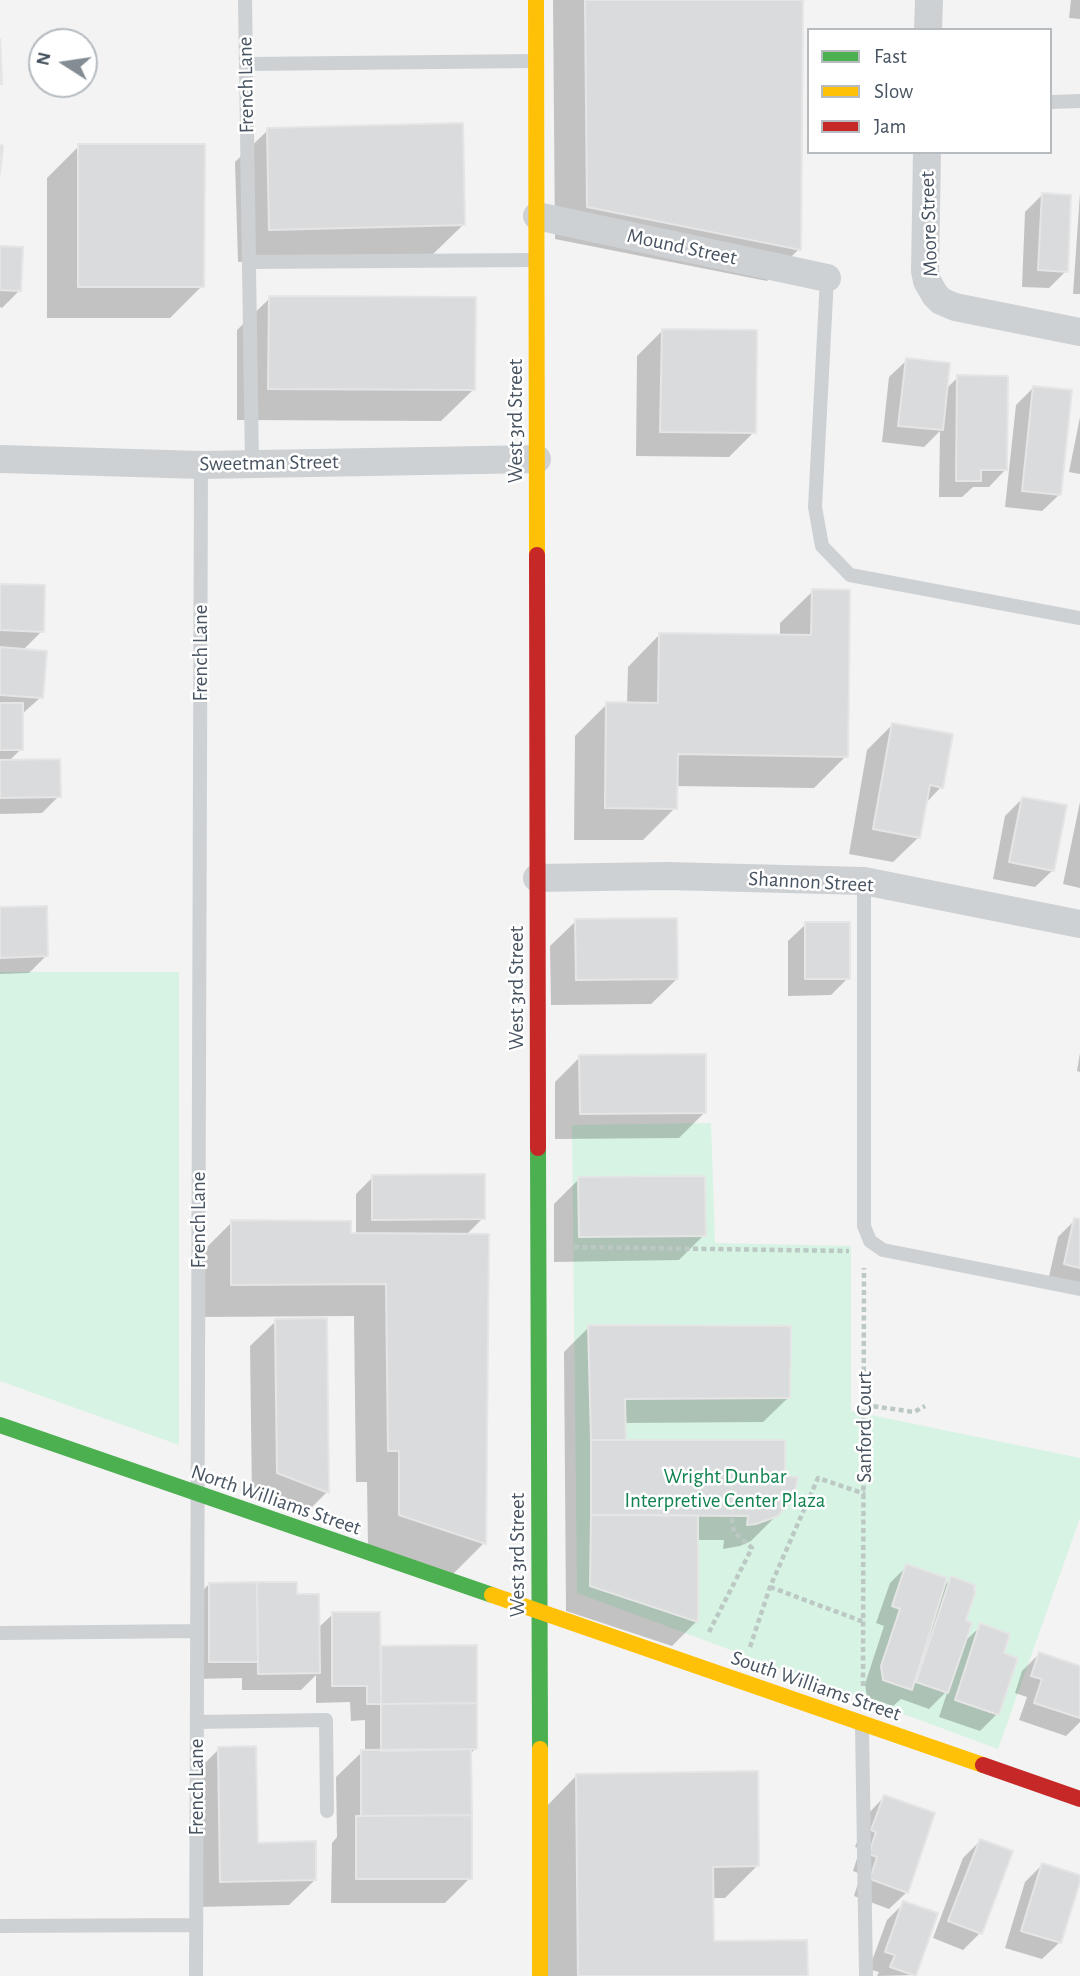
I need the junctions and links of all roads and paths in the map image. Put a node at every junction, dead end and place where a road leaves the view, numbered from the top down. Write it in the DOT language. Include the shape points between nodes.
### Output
graph roads {
  1 [pos="245,0"];
  2 [pos="536,0"];
  3 [pos="929,0"];
  4 [pos="928,28"];
  5 [pos="536,61"];
  6 [pos="246,64"];
  7 [pos="1080,101"];
  8 [pos="1052,102"];
  9 [pos="927,154"];
  10 [pos="537,216"];
  11 [pos="537,260"];
  12 [pos="249,262"];
  13 [pos="827,278"];
  14 [pos="1080,332"];
  15 [pos="0,459"];
  16 [pos="537,459"];
  17 [pos="252,464"];
  18 [pos="201,465"];
  19 [pos="1080,618"];
  20 [pos="537,878"];
  21 [pos="864,881"];
  22 [pos="1080,925"];
  23 [pos="867,1246"];
  24 [pos="538,1248"];
  25 [pos="1080,1289"];
  26 [pos="865,1405"];
  27 [pos="925,1406"];
  28 [pos="0,1425"];
  29 [pos="865,1494"];
  30 [pos="198,1495"];
  31 [pos="731,1515"];
  32 [pos="770,1587"];
  33 [pos="539,1613"];
  34 [pos="864,1622"];
  35 [pos="197,1631"];
  36 [pos="0,1633"];
  37 [pos="709,1633"];
  38 [pos="750,1647"];
  39 [pos="197,1722"];
  40 [pos="862,1724"];
  41 [pos="1080,1799"];
  42 [pos="327,1811"];
  43 [pos="196,1925"];
  44 [pos="0,1926"];
  45 [pos="196,1976"];
  46 [pos="540,1976"];
  47 [pos="866,1976"];
  1 -- 6 [label="lane, French Lane"];
  2 -- 5 [label="main road, West 3rd Street"];
  3 -- 4 [label="street"];
  5 -- 6 [label="lane"];
  5 -- 10 [label="main road, West 3rd Street"];
  6 -- 12 [label="lane, French Lane"];
  7 -- 8 [label="lane"];
  9 -- 14 [label="street, Moore Street" via="925,271 935,295 955,307"];
  10 -- 11 [label="main road, West 3rd Street"];
  10 -- 13 [label="street, Mound Street"];
  11 -- 12 [label="lane"];
  11 -- 16 [label="main road, West 3rd Street"];
  12 -- 17 [label="lane, French Lane"];
  13 -- 19 [label="lane" via="815,507 822,546 850,575"];
  15 -- 18 [label="street, Sweetman Street"];
  16 -- 17 [label="street, Sweetman Street"];
  16 -- 20 [label="main road, West 3rd Street"];
  17 -- 18 [label="street, Sweetman Street"];
  18 -- 30 [label="lane, French Lane"];
  20 -- 21 [label="street, Shannon Street"];
  20 -- 24 [label="main road, West 3rd Street"];
  21 -- 22 [label="street, Shannon Street"];
  21 -- 23 [label="lane"];
  23 -- 24 [label="path"];
  23 -- 25 [label="lane"];
  23 -- 26 [label="path, Sanford Court"];
  24 -- 33 [label="main road, West 3rd Street"];
  26 -- 27 [label="path" via="914,1412"];
  26 -- 29 [label="path, Sanford Court"];
  28 -- 30 [label="main road, North Williams Street"];
  29 -- 32 [label="path" via="818,1478"];
  29 -- 34 [label="path, Sanford Court"];
  30 -- 33 [label="main road, North Williams Street"];
  30 -- 35 [label="lane, French Lane"];
  31 -- 37 [label="path" via="734,1532 752,1548"];
  32 -- 34 [label="path"];
  32 -- 38 [label="path"];
  33 -- 40 [label="main road, South Williams Street"];
  33 -- 46 [label="main road, West 3rd Street"];
  34 -- 40 [label="path, Sanford Court"];
  35 -- 36 [label="lane"];
  35 -- 39 [label="lane, French Lane"];
  39 -- 42 [label="lane" via="326,1720"];
  39 -- 43 [label="lane, French Lane"];
  40 -- 41 [label="main road, South Williams Street"];
  40 -- 47 [label="lane"];
  43 -- 44 [label="lane"];
  43 -- 45 [label="lane, French Lane"];
}
